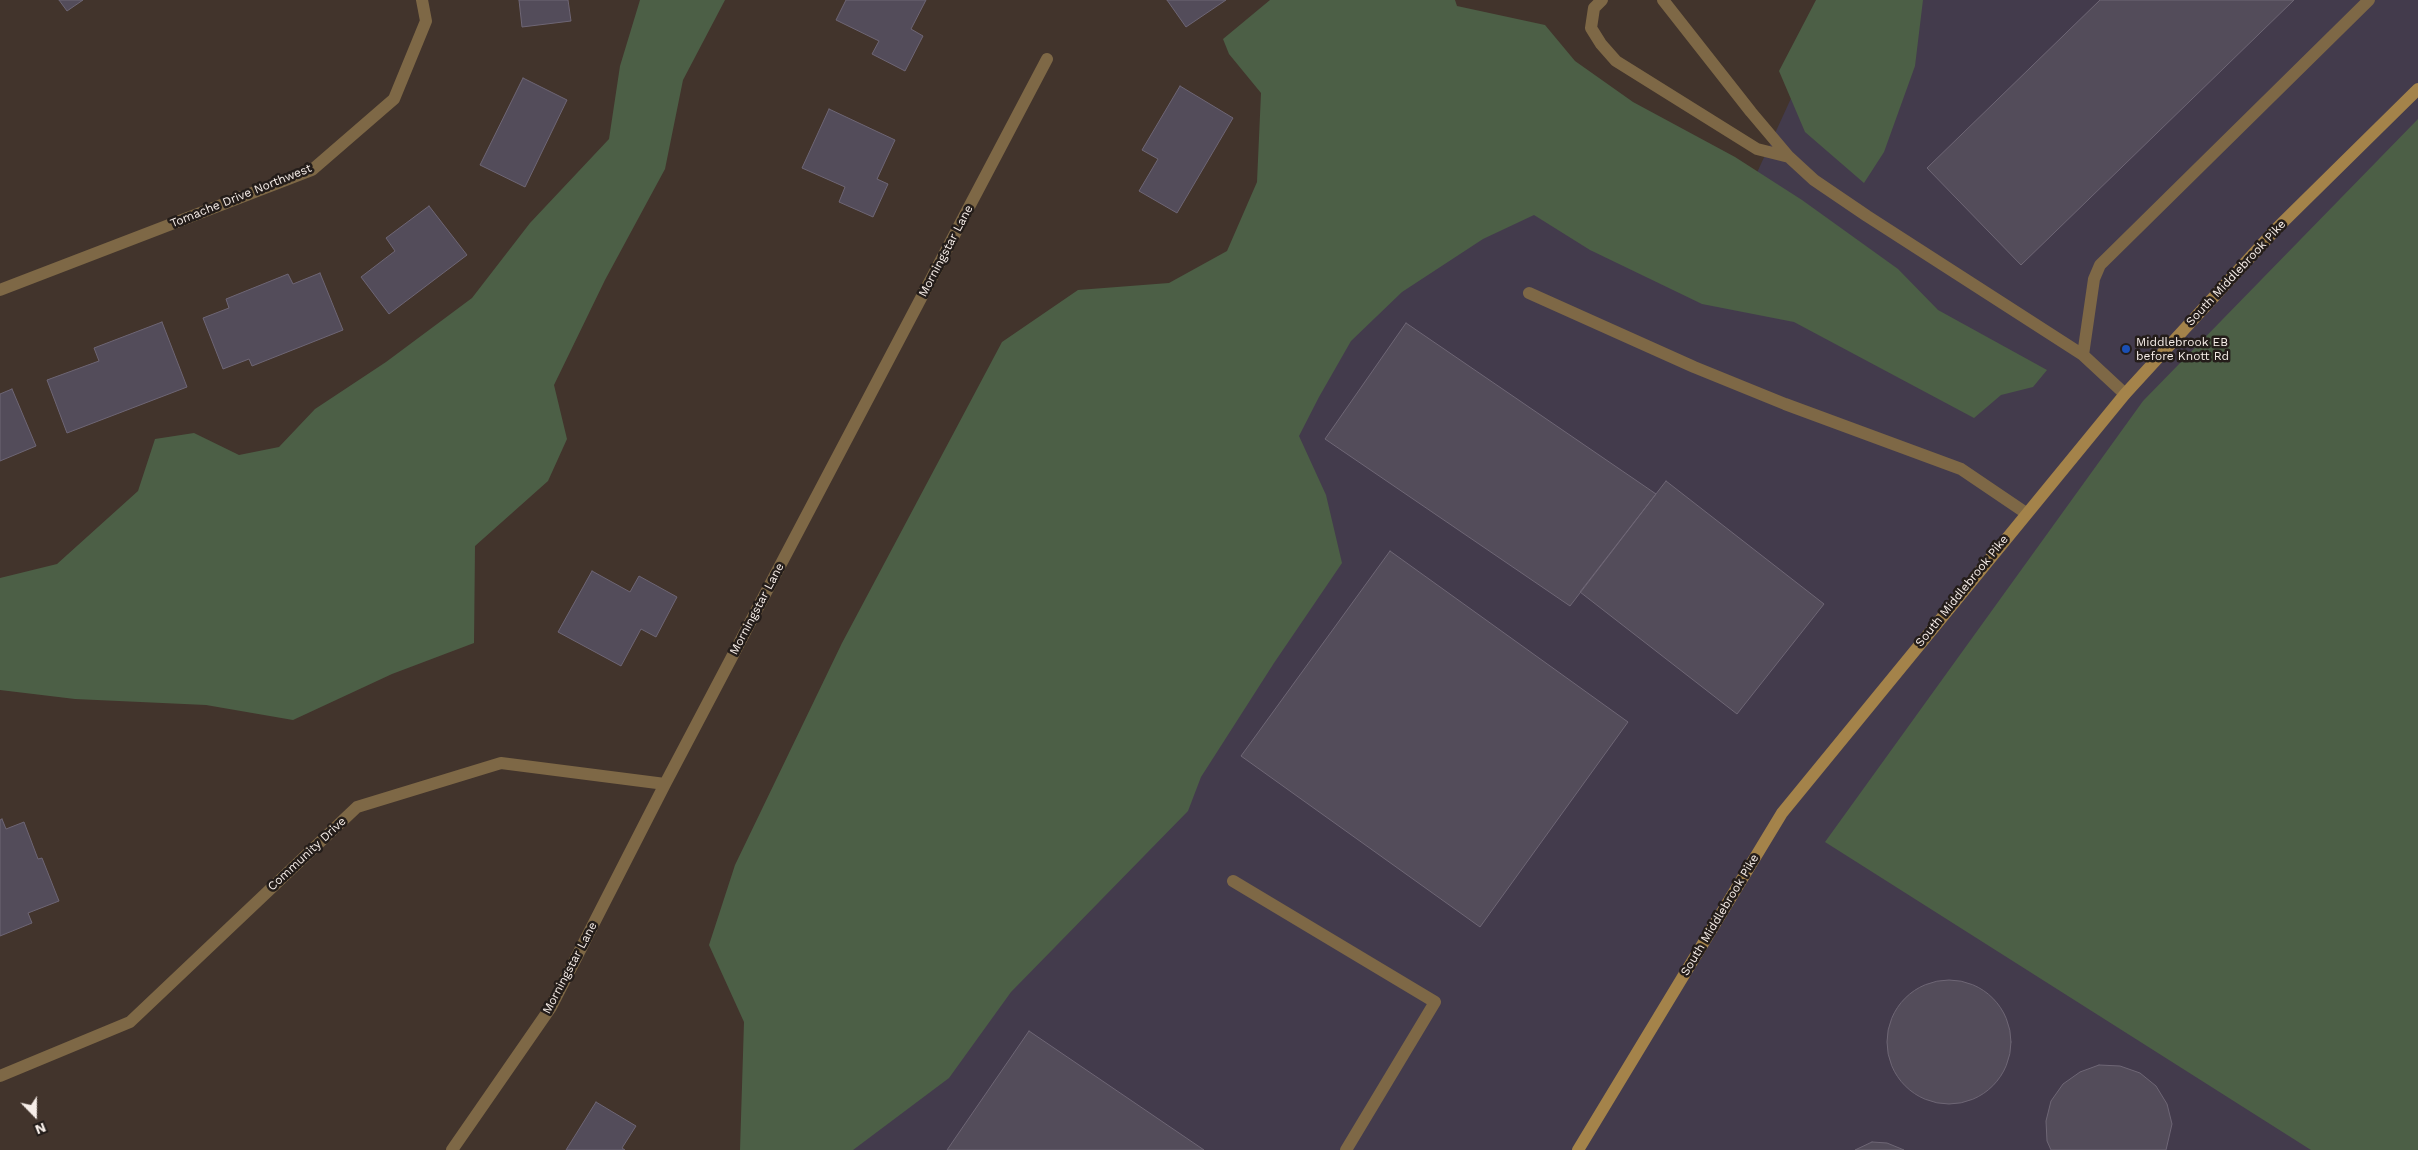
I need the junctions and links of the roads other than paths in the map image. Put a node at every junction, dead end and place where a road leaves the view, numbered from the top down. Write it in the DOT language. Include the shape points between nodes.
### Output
graph roads {
  1 [pos="422,0"];
  2 [pos="1602,0"];
  3 [pos="1663,0"];
  4 [pos="2370,0"];
  5 [pos="1047,59"];
  6 [pos="2418,89"];
  7 [pos="1789,157"];
  8 [pos="0,290"];
  9 [pos="1529,293"];
  10 [pos="2083,356"];
  11 [pos="2125,394"];
  12 [pos="2026,513"];
  13 [pos="666,784"];
  14 [pos="1233,881"];
  15 [pos="0,1076"];
  16 [pos="452,1150"];
  17 [pos="1346,1150"];
  18 [pos="1578,1150"];
  1 -- 8 [label="street, Tomache Drive Northwest" via="426,22 394,99 312,170"];
  2 -- 7 [label="street" via="1594,8 1591,28 1616,61 1757,149"];
  3 -- 7 [label="street"];
  4 -- 10 [label="street" via="2100,264 2094,279"];
  5 -- 13 [label="street, Morningstar Lane"];
  6 -- 11 [label="main road, South Middlebrook Pike" via="2277,228"];
  7 -- 10 [label="street" via="1814,180 1867,216"];
  9 -- 12 [label="street" via="1694,367 1961,469"];
  10 -- 11 [label="street"];
  11 -- 12 [label="main road, South Middlebrook Pike"];
  12 -- 18 [label="main road, South Middlebrook Pike" via="1782,813"];
  13 -- 15 [label="street, Community Drive" via="501,763 357,807 130,1022"];
  13 -- 16 [label="street, Morningstar Lane" via="551,1007"];
  14 -- 17 [label="street" via="1435,1002"];
}
